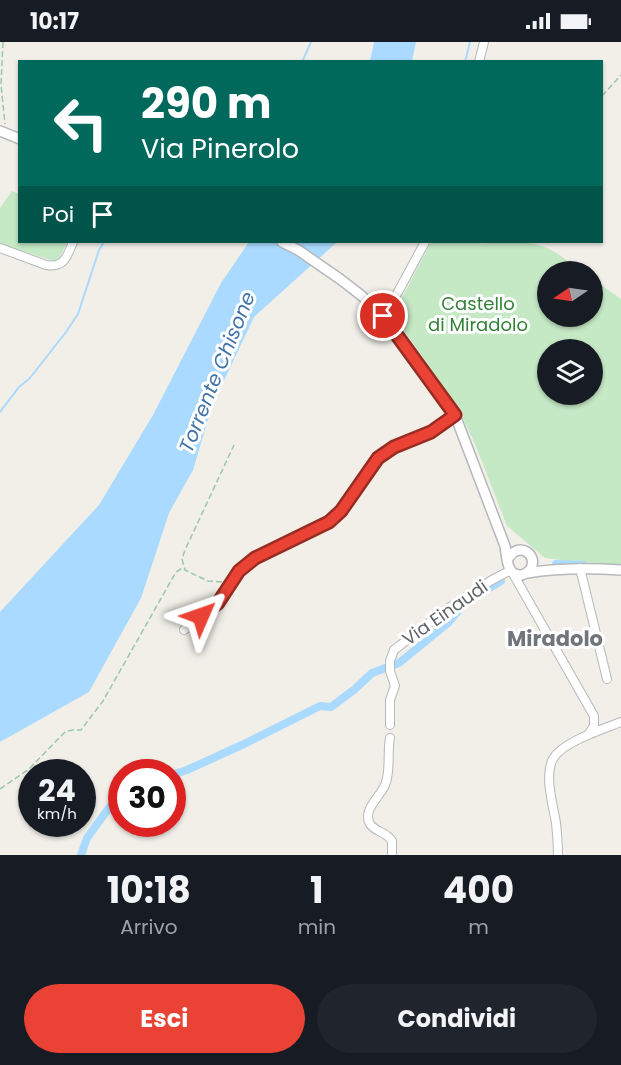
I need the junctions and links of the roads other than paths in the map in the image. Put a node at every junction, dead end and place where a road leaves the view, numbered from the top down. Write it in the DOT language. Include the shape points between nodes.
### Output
graph roads {
  1 [pos="484,42"];
  2 [pos="480,60"];
  3 [pos="3,132"];
  4 [pos="18,139"];
  5 [pos="73,243"];
  6 [pos="284,243"];
  7 [pos="424,243"];
  8 [pos="0,248"];
  9 [pos="383,316"];
  10 [pos="455,415"];
  11 [pos="499,529"];
  12 [pos="524,551"];
  13 [pos="508,559"];
  14 [pos="532,560"];
  15 [pos="580,568"];
  16 [pos="553,569"];
  17 [pos="621,570"];
  18 [pos="511,571"];
  19 [pos="526,573"];
  20 [pos="525,593"];
  21 [pos="184,630"];
  22 [pos="607,679"];
  23 [pos="621,722"];
  24 [pos="390,725"];
  25 [pos="588,735"];
  26 [pos="390,738"];
  27 [pos="392,855"];
  28 [pos="558,855"];
  1 -- 2 [label="street"];
  3 -- 4 [label="street"];
  5 -- 8 [label="street" via="62,263 54,266"];
  6 -- 9 [label="street" via="340,279"];
  7 -- 9 [label="street"];
  9 -- 10 [label="street"];
  10 -- 11 [label="street"];
  10 -- 21 [label="street" via="431,432 378,458 329,522 255,558 239,571 218,603"];
  11 -- 12 [label="street"];
  11 -- 13 [label="street"];
  12 -- 13 [label="street" via="516,550"];
  12 -- 14 [label="street"];
  13 -- 18 [label="street"];
  14 -- 16 [label="street"];
  14 -- 19 [label="street"];
  15 -- 16 [label="street"];
  15 -- 17 [label="street"];
  15 -- 22 [label="street"];
  16 -- 19 [label="street"];
  18 -- 19 [label="street" via="518,575"];
  18 -- 20 [label="street"];
  18 -- 24 [label="street, Via Einaudi" via="447,609 394,650 390,668 395,686 390,700"];
  19 -- 20 [label="street"];
  20 -- 25 [label="street" via="594,716 594,726"];
  23 -- 25 [label="street"];
  25 -- 28 [label="street" via="560,750 551,763"];
  26 -- 27 [label="street" via="388,777 368,815 370,825 392,841"];
}
